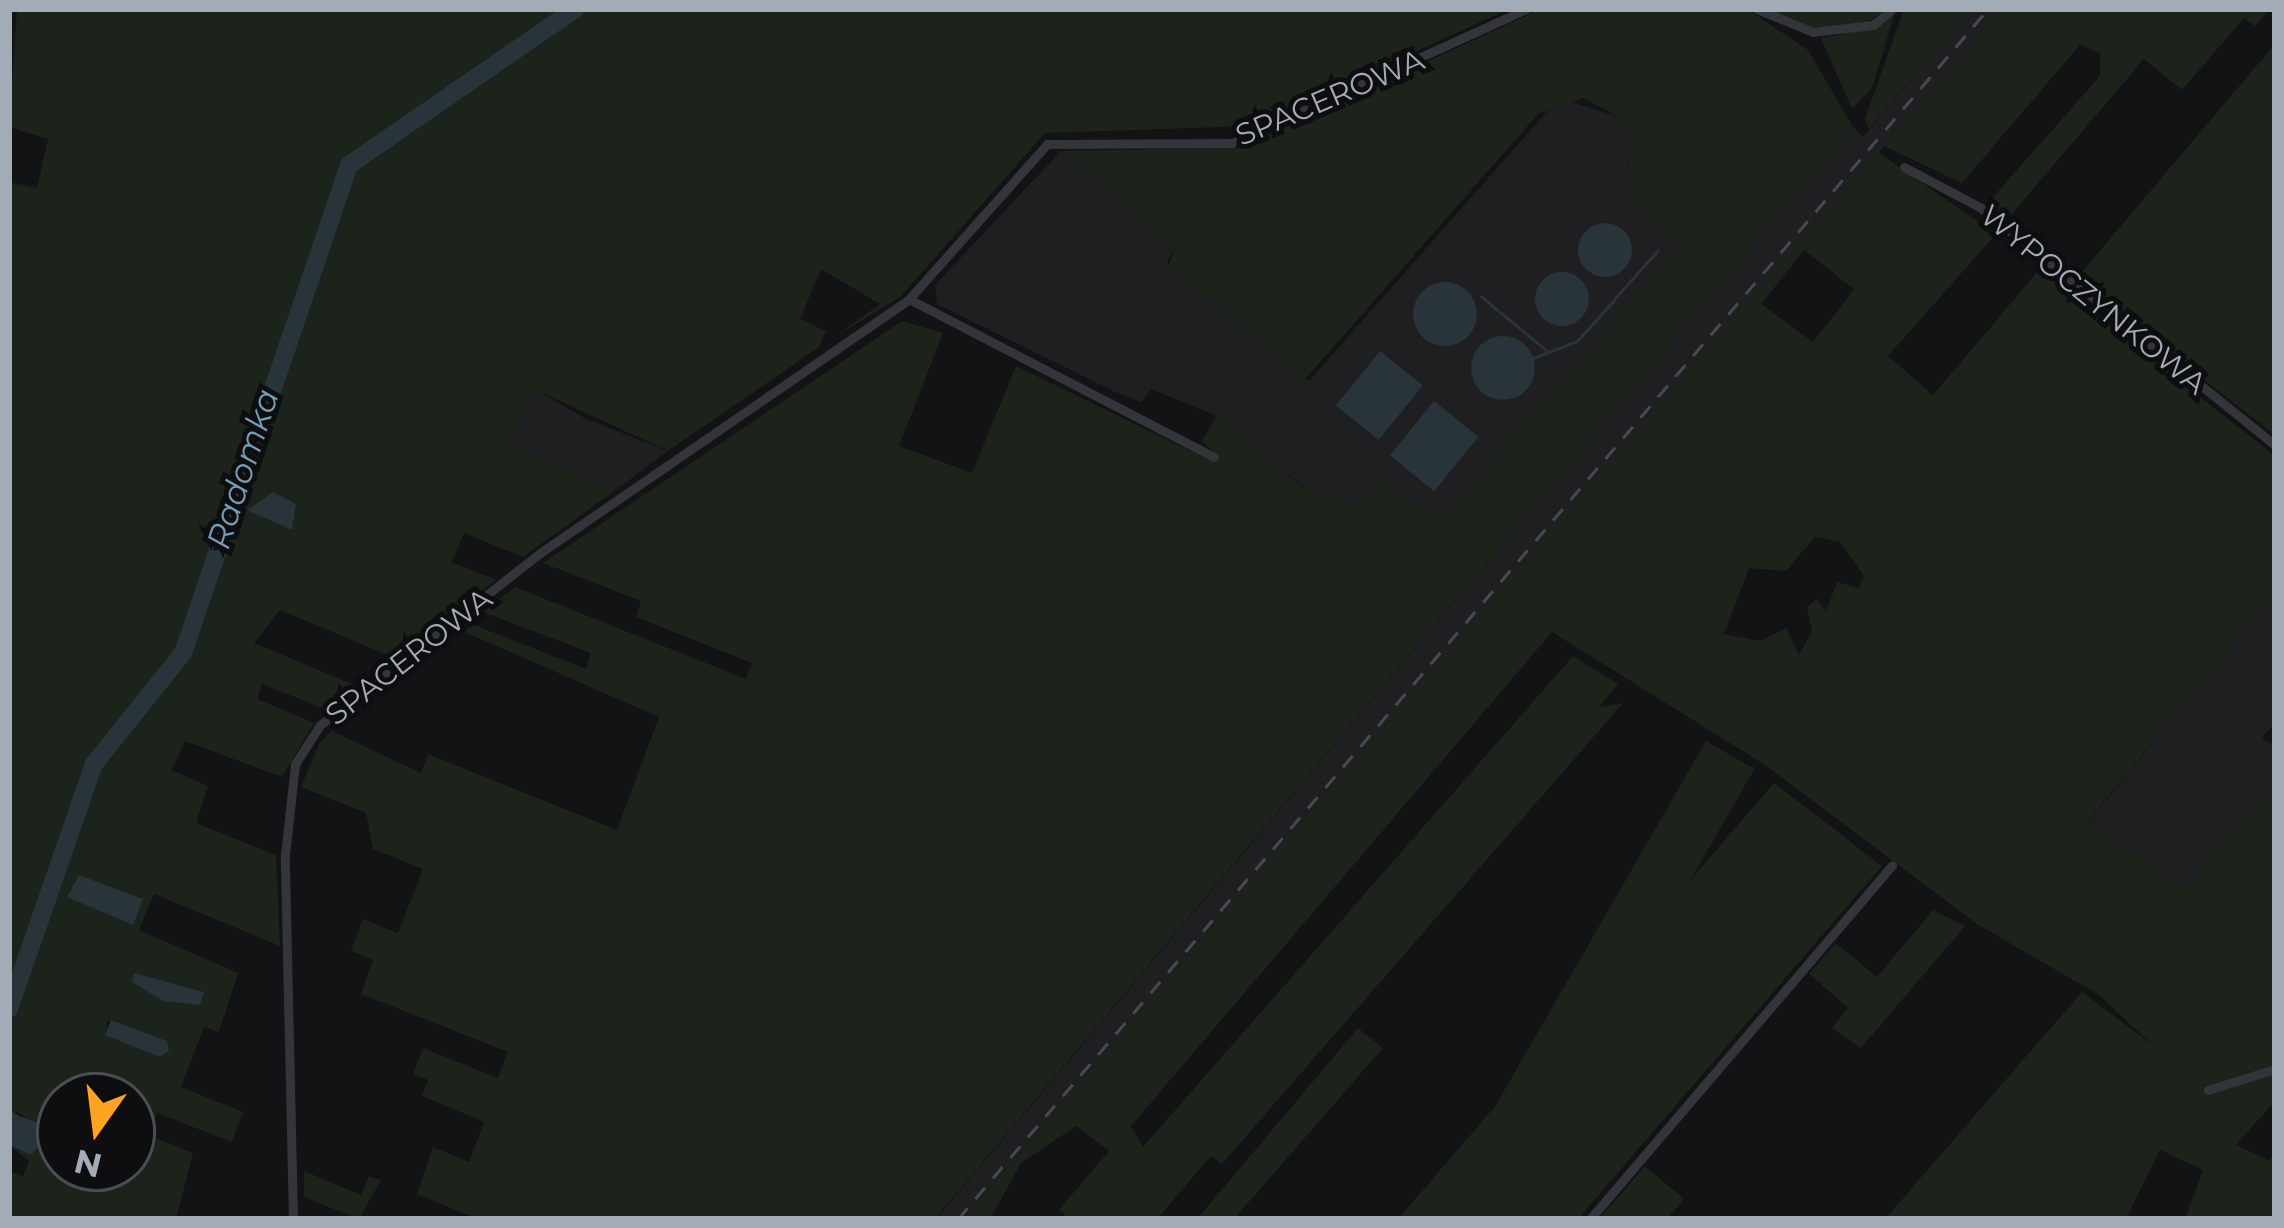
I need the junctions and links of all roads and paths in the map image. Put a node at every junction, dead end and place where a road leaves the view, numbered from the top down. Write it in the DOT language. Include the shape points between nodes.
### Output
graph roads {
  1 [pos="1526,9"];
  2 [pos="1757,9"];
  3 [pos="1892,9"];
  4 [pos="1904,167"];
  5 [pos="909,299"];
  6 [pos="2275,446"];
  7 [pos="1214,457"];
  8 [pos="1892,866"];
  9 [pos="2275,1069"];
  10 [pos="2208,1090"];
  11 [pos="293,1219"];
  12 [pos="1590,1219"];
  1 -- 5 [label="street, SPACEROWA" via="1232,143 1047,144"];
  2 -- 3 [label="street" via="1813,32 1873,25"];
  4 -- 6 [label="street, WYPOCZYNKOWA" via="1981,208"];
  5 -- 7 [label="street"];
  5 -- 11 [label="street, SPACEROWA" via="540,553 306,740 285,855"];
  8 -- 12 [label="street"];
  9 -- 10 [label="street"];
}
